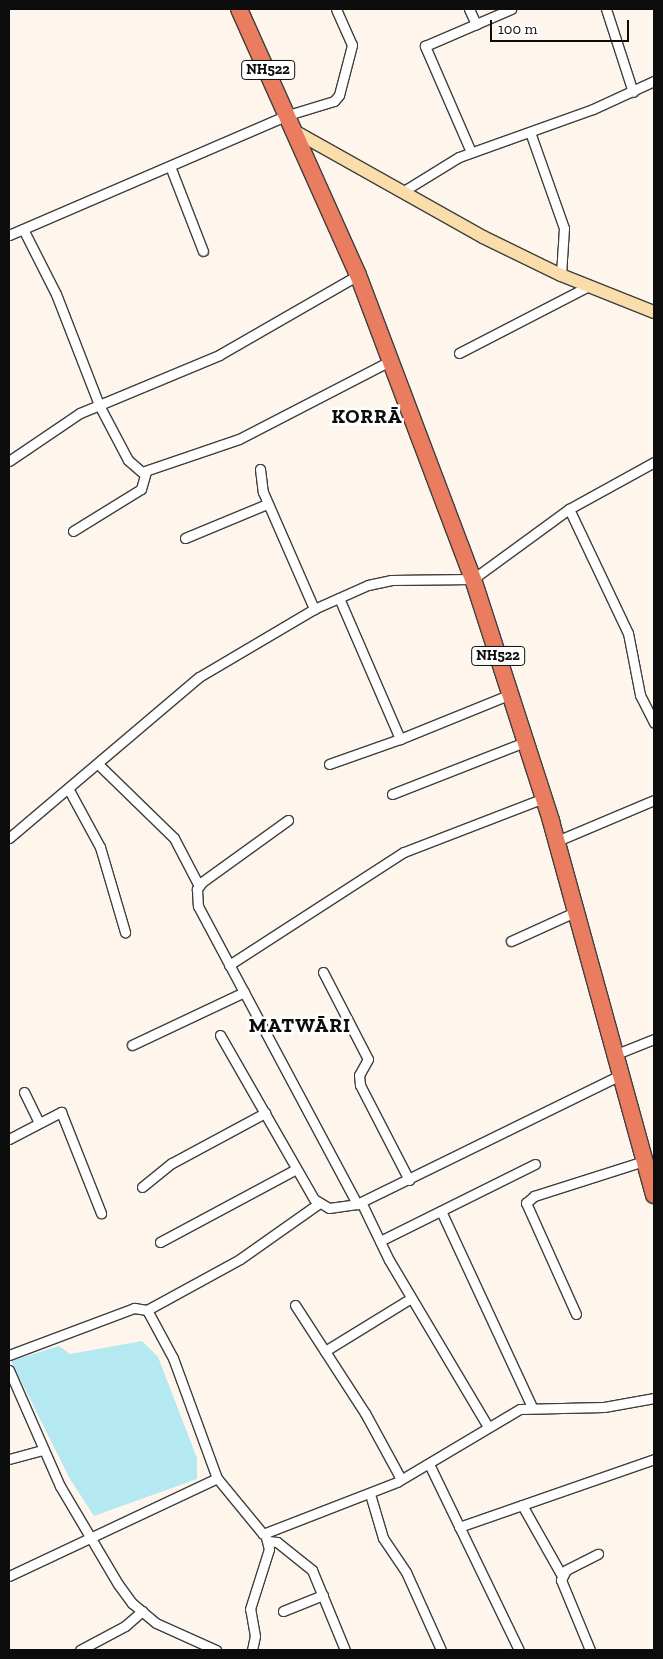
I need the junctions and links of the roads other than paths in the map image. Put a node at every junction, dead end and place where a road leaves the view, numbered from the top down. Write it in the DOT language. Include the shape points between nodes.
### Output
graph roads {
  1 [pos="239,9"];
  2 [pos="336,9"];
  3 [pos="468,9"];
  4 [pos="511,9"];
  5 [pos="606,9"];
  6 [pos="476,24"];
  7 [pos="654,82"];
  8 [pos="633,92"];
  9 [pos="288,115"];
  10 [pos="296,132"];
  11 [pos="530,132"];
  12 [pos="471,152"];
  13 [pos="170,166"];
  14 [pos="402,192"];
  15 [pos="23,229"];
  16 [pos="9,235"];
  17 [pos="203,251"];
  18 [pos="358,275"];
  19 [pos="560,275"];
  20 [pos="589,286"];
  21 [pos="654,312"];
  22 [pos="459,353"];
  23 [pos="392,360"];
  24 [pos="99,405"];
  25 [pos="9,461"];
  26 [pos="654,462"];
  27 [pos="260,469"];
  28 [pos="146,472"];
  29 [pos="267,504"];
  30 [pos="569,509"];
  31 [pos="73,530"];
  32 [pos="185,538"];
  33 [pos="473,579"];
  34 [pos="339,598"];
  35 [pos="314,609"];
  36 [pos="511,694"];
  37 [pos="654,723"];
  38 [pos="400,740"];
  39 [pos="527,740"];
  40 [pos="98,764"];
  41 [pos="329,764"];
  42 [pos="69,790"];
  43 [pos="392,794"];
  44 [pos="544,798"];
  45 [pos="654,800"];
  46 [pos="288,820"];
  47 [pos="9,838"];
  48 [pos="557,841"];
  49 [pos="199,886"];
  50 [pos="577,911"];
  51 [pos="125,932"];
  52 [pos="511,941"];
  53 [pos="229,964"];
  54 [pos="324,972"];
  55 [pos="244,992"];
  56 [pos="220,1035"];
  57 [pos="654,1039"];
  58 [pos="132,1046"];
  59 [pos="614,1055"];
  60 [pos="620,1075"];
  61 [pos="24,1092"];
  62 [pos="264,1113"];
  63 [pos="39,1123"];
  64 [pos="9,1139"];
  65 [pos="644,1161"];
  66 [pos="535,1164"];
  67 [pos="296,1169"];
  68 [pos="409,1180"];
  69 [pos="142,1187"];
  70 [pos="654,1195"];
  71 [pos="318,1204"];
  72 [pos="359,1204"];
  73 [pos="441,1211"];
  74 [pos="101,1213"];
  75 [pos="160,1242"];
  76 [pos="380,1242"];
  77 [pos="411,1298"];
  78 [pos="295,1305"];
  79 [pos="147,1310"];
  80 [pos="576,1314"];
  81 [pos="325,1351"];
  82 [pos="9,1355"];
  83 [pos="9,1370"];
  84 [pos="654,1398"];
  85 [pos="532,1407"];
  86 [pos="487,1425"];
  87 [pos="43,1450"];
  88 [pos="9,1459"];
  89 [pos="654,1459"];
  90 [pos="429,1464"];
  91 [pos="217,1478"];
  92 [pos="401,1480"];
  93 [pos="370,1494"];
  94 [pos="522,1505"];
  95 [pos="459,1527"];
  96 [pos="265,1537"];
  97 [pos="91,1538"];
  98 [pos="598,1554"];
  99 [pos="9,1576"];
  100 [pos="562,1576"];
  101 [pos="323,1595"];
  102 [pos="142,1611"];
  103 [pos="283,1611"];
  104 [pos="80,1650"];
  105 [pos="216,1650"];
  106 [pos="252,1650"];
  107 [pos="345,1650"];
  108 [pos="441,1650"];
  109 [pos="519,1650"];
  110 [pos="590,1650"];
  1 -- 9 [label="highway, NH522"];
  2 -- 9 [label="street" via="352,45 339,95 334,101"];
  3 -- 6 [label="street"];
  4 -- 6 [label="street"];
  5 -- 8 [label="street"];
  6 -- 12 [label="street" via="425,46"];
  7 -- 8 [label="street"];
  8 -- 11 [label="street"];
  9 -- 10 [label="highway, NH522"];
  9 -- 13 [label="street"];
  10 -- 14 [label="main road"];
  10 -- 18 [label="highway, NH522"];
  11 -- 12 [label="street"];
  11 -- 19 [label="street" via="564,228"];
  12 -- 14 [label="street"];
  13 -- 15 [label="street"];
  13 -- 17 [label="street"];
  14 -- 19 [label="main road"];
  15 -- 16 [label="street"];
  15 -- 24 [label="street" via="56,294"];
  18 -- 23 [label="highway, NH522"];
  18 -- 24 [label="street" via="219,355"];
  19 -- 20 [label="main road"];
  20 -- 21 [label="main road"];
  20 -- 22 [label="street"];
  23 -- 28 [label="street" via="239,439"];
  23 -- 33 [label="highway, NH522"];
  24 -- 25 [label="street" via="68,420"];
  24 -- 28 [label="street" via="128,460"];
  26 -- 30 [label="street"];
  27 -- 29 [label="street"];
  28 -- 31 [label="street" via="141,489"];
  29 -- 32 [label="street"];
  29 -- 35 [label="street"];
  30 -- 33 [label="street"];
  30 -- 37 [label="street" via="628,633 640,695"];
  33 -- 34 [label="street" via="391,580"];
  33 -- 36 [label="highway, NH522"];
  34 -- 35 [label="street"];
  34 -- 38 [label="street"];
  35 -- 40 [label="street" via="199,677"];
  36 -- 38 [label="street"];
  36 -- 39 [label="highway, NH522"];
  38 -- 41 [label="street"];
  39 -- 43 [label="street"];
  39 -- 44 [label="highway, NH522"];
  40 -- 42 [label="street"];
  40 -- 49 [label="street" via="174,838"];
  42 -- 47 [label="street"];
  42 -- 51 [label="street" via="100,847"];
  44 -- 48 [label="highway, NH522"];
  44 -- 53 [label="street" via="404,852 320,910"];
  45 -- 48 [label="street"];
  46 -- 49 [label="street"];
  48 -- 50 [label="highway, NH522"];
  49 -- 53 [label="street" via="201,912"];
  50 -- 52 [label="street"];
  50 -- 59 [label="highway, NH522"];
  53 -- 55 [label="street"];
  54 -- 68 [label="street" via="368,1059 359,1075 360,1085"];
  55 -- 58 [label="street"];
  55 -- 72 [label="street"];
  56 -- 62 [label="street"];
  57 -- 59 [label="street"];
  59 -- 60 [label="highway, NH522"];
  60 -- 65 [label="highway, NH522"];
  60 -- 68 [label="street"];
  61 -- 63 [label="street"];
  62 -- 67 [label="street"];
  62 -- 69 [label="street" via="172,1163"];
  63 -- 64 [label="street"];
  63 -- 74 [label="street" via="61,1112"];
  65 -- 70 [label="highway, NH522"];
  65 -- 80 [label="street" via="534,1196 526,1203"];
  66 -- 73 [label="street"];
  67 -- 71 [label="street"];
  67 -- 75 [label="street"];
  68 -- 72 [label="street"];
  71 -- 72 [label="street" via="329,1208"];
  71 -- 79 [label="street" via="240,1259"];
  72 -- 76 [label="street"];
  73 -- 76 [label="street"];
  73 -- 85 [label="street"];
  76 -- 77 [label="street"];
  77 -- 81 [label="street"];
  77 -- 86 [label="street"];
  78 -- 81 [label="street"];
  79 -- 82 [label="street" via="134,1308"];
  79 -- 91 [label="street" via="173,1358"];
  81 -- 92 [label="street"];
  83 -- 87 [label="street"];
  84 -- 85 [label="street" via="604,1407"];
  85 -- 86 [label="street"];
  86 -- 90 [label="street"];
  87 -- 88 [label="street"];
  87 -- 97 [label="street"];
  89 -- 94 [label="street"];
  90 -- 92 [label="street"];
  90 -- 95 [label="street"];
  91 -- 96 [label="street"];
  91 -- 97 [label="street"];
  92 -- 93 [label="street"];
  93 -- 96 [label="street"];
  93 -- 108 [label="street" via="383,1538 406,1572"];
  94 -- 95 [label="street"];
  94 -- 100 [label="street"];
  95 -- 109 [label="street"];
  96 -- 101 [label="street" via="277,1542 312,1570"];
  96 -- 106 [label="street" via="270,1549 250,1608 255,1636"];
  97 -- 99 [label="street"];
  97 -- 102 [label="street" via="118,1584"];
  98 -- 100 [label="street" via="570,1567"];
  100 -- 110 [label="street"];
  101 -- 103 [label="street"];
  101 -- 107 [label="street"];
  102 -- 104 [label="street" via="120,1629"];
  102 -- 105 [label="street" via="182,1638"];
}
